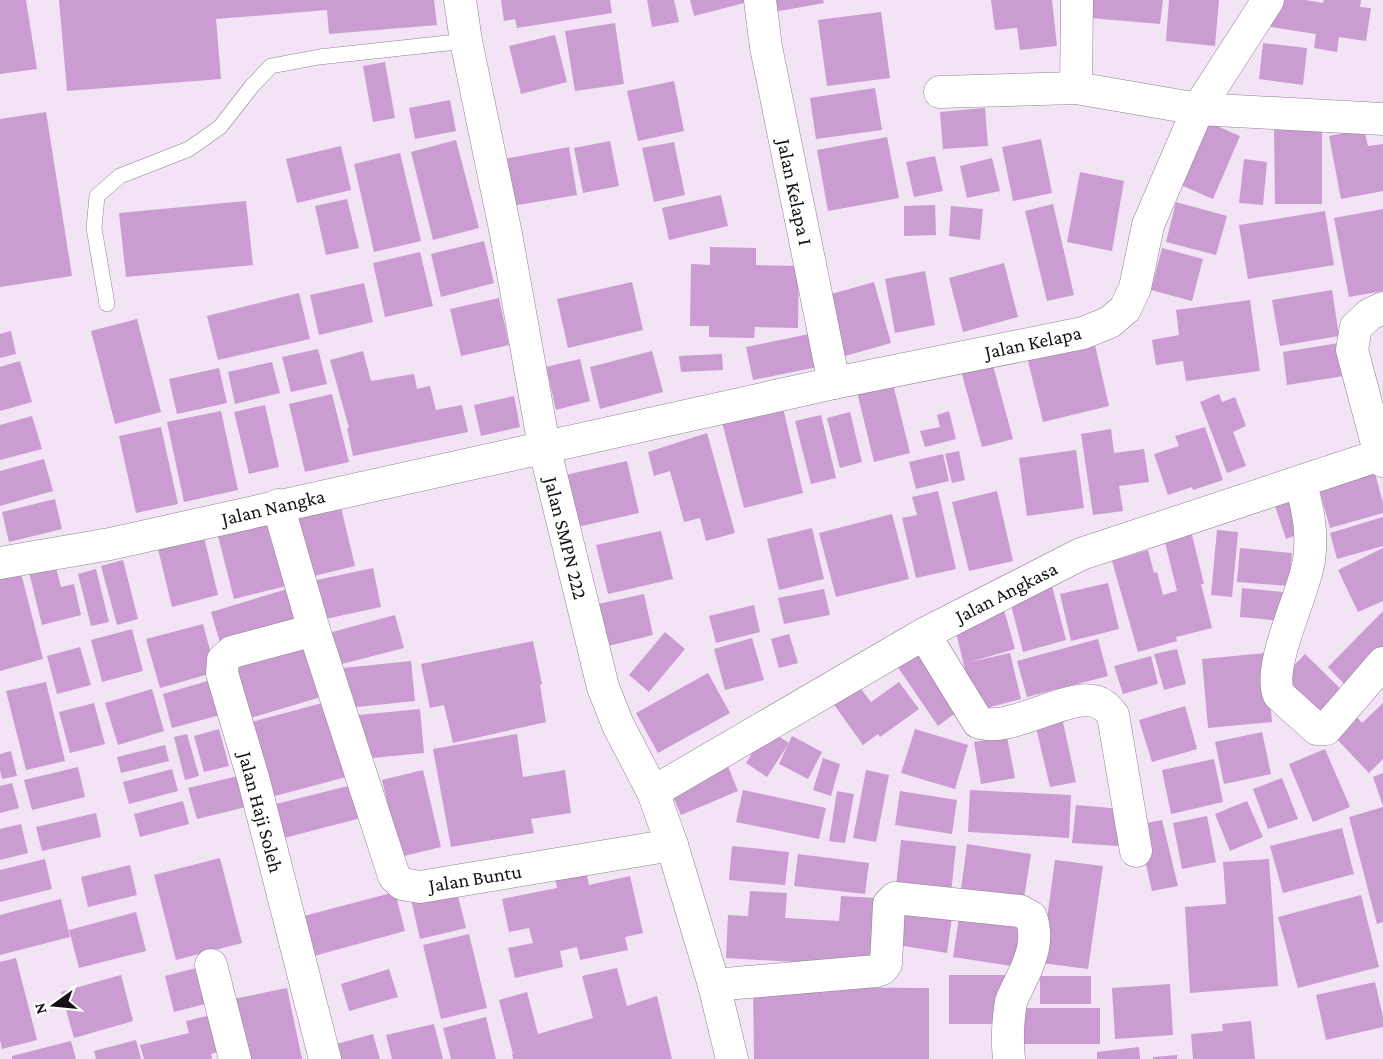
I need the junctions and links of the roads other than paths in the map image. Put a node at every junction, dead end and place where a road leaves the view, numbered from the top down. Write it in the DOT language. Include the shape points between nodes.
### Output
graph roads {
  1 [pos="460,0"];
  2 [pos="760,0"];
  3 [pos="1077,0"];
  4 [pos="1268,0"];
  5 [pos="466,41"];
  6 [pos="1076,88"];
  7 [pos="940,92"];
  8 [pos="1198,109"];
  9 [pos="1383,119"];
  10 [pos="107,304"];
  11 [pos="1383,308"];
  12 [pos="834,383"];
  13 [pos="544,446"];
  14 [pos="1382,458"];
  15 [pos="1300,482"];
  16 [pos="279,505"];
  17 [pos="1,557"];
  18 [pos="314,630"];
  19 [pos="924,634"];
  20 [pos="1383,663"];
  21 [pos="652,792"];
  22 [pos="672,845"];
  23 [pos="1136,851"];
  24 [pos="211,965"];
  25 [pos="714,985"];
  26 [pos="235,1059"];
  27 [pos="325,1059"];
  28 [pos="732,1059"];
  29 [pos="1009,1059"];
  1 -- 5 [label="street, Jalan SMPN 222"];
  2 -- 12 [label="street, Jalan Kelapa I"];
  3 -- 6 [label="street"];
  4 -- 8 [label="street, Jalan Kelapa"];
  5 -- 10 [label="lane" via="271,66 220,126 189,149 120,176 97,196 94,228"];
  5 -- 13 [label="street, Jalan SMPN 222"];
  6 -- 7 [label="street"];
  6 -- 8 [label="street"];
  8 -- 9 [label="street"];
  8 -- 12 [label="street, Jalan Kelapa" via="1148,225 1135,288 1125,309 1110,321 1083,333"];
  11 -- 14 [label="street" via="1356,327 1352,350"];
  12 -- 13 [label="street, Jalan Kelapa"];
  13 -- 16 [label="street, Jalan Nangka"];
  13 -- 21 [label="street, Jalan SMPN 222" via="603,687"];
  14 -- 15 [label="street, Jalan Angkasa"];
  15 -- 19 [label="street, Jalan Angkasa" via="1081,554"];
  15 -- 20 [label="street" via="1309,511 1309,561 1285,637 1276,680 1279,695 1317,729 1326,729"];
  16 -- 17 [label="street, Jalan Nangka" via="110,544"];
  16 -- 18 [label="street, Jalan Buntu"];
  18 -- 22 [label="street, Jalan Buntu" via="394,876 402,884 420,887"];
  18 -- 27 [label="street, Jalan Haji Soleh" via="232,652 223,660 222,673 255,781"];
  19 -- 21 [label="street, Jalan Angkasa"];
  19 -- 23 [label="street" via="978,722 988,726 1003,724 1084,699 1102,704 1113,715"];
  21 -- 22 [label="street, Jalan SMPN 222"];
  22 -- 25 [label="street, Jalan SMPN 222"];
  24 -- 26 [label="street"];
  25 -- 28 [label="street, Jalan SMPN 222"];
  25 -- 29 [label="street" via="882,969 886,964 889,904 895,898 1020,912 1031,917 1035,941 1012,1000"];
}
